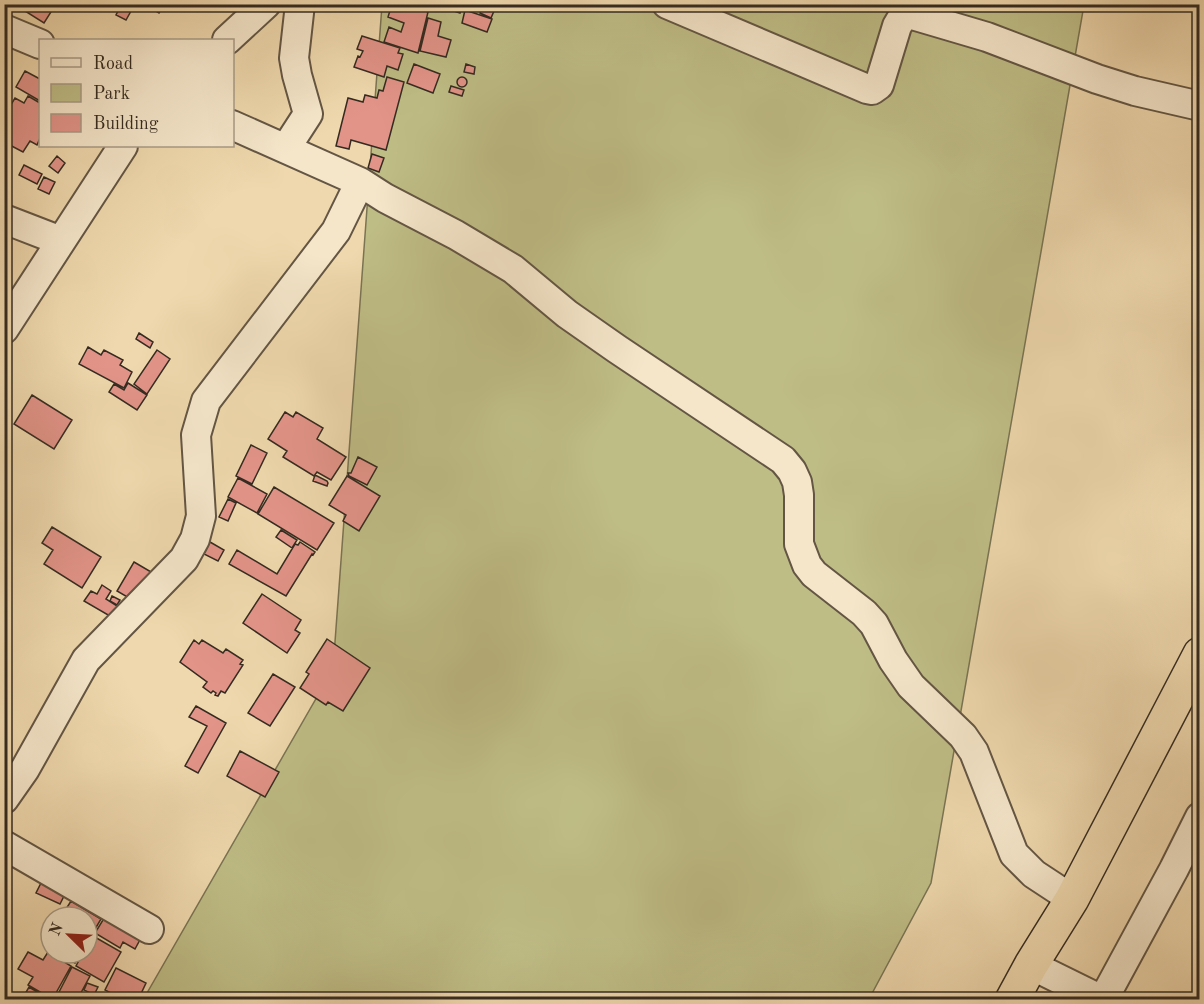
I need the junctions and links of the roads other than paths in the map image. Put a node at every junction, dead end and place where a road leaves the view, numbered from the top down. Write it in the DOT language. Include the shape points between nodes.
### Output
graph roads {
  1 [pos="266,4"];
  2 [pos="300,4"];
  3 [pos="667,4"];
  4 [pos="4,29"];
  5 [pos="228,39"];
  6 [pos="39,44"];
  7 [pos="1200,106"];
  8 [pos="234,126"];
  9 [pos="122,147"];
  10 [pos="286,148"];
  11 [pos="360,182"];
  12 [pos="4,219"];
  13 [pos="62,241"];
  14 [pos="4,329"];
  15 [pos="1200,654"];
  16 [pos="4,799"];
  17 [pos="1200,817"];
  18 [pos="4,845"];
  19 [pos="1072,899"];
  20 [pos="149,929"];
  21 [pos="1031,965"];
  22 [pos="1012,999"];
  23 [pos="1102,999"];
  1 -- 5 [label="street"];
  2 -- 10 [label="street" via="294,58 308,114"];
  3 -- 7 [label="street" via="872,90 879,85 897,26 909,14 987,37 1116,85"];
  4 -- 6 [label="street"];
  8 -- 10 [label="street"];
  9 -- 13 [label="street"];
  10 -- 11 [label="street"];
  11 -- 16 [label="street" via="336,231 206,401 196,435 201,516 184,559 86,660"];
  11 -- 19 [label="street" via="513,269 567,314 783,460 797,482 799,544 807,564 874,624 911,686 963,736 977,759 1014,854 1034,874"];
  12 -- 13 [label="street"];
  13 -- 14 [label="street"];
  15 -- 19 [label="highway"];
  17 -- 23 [label="street"];
  18 -- 20 [label="street"];
  19 -- 21 [label="highway"];
  21 -- 22 [label="highway"];
  21 -- 23 [label="street"];
}
